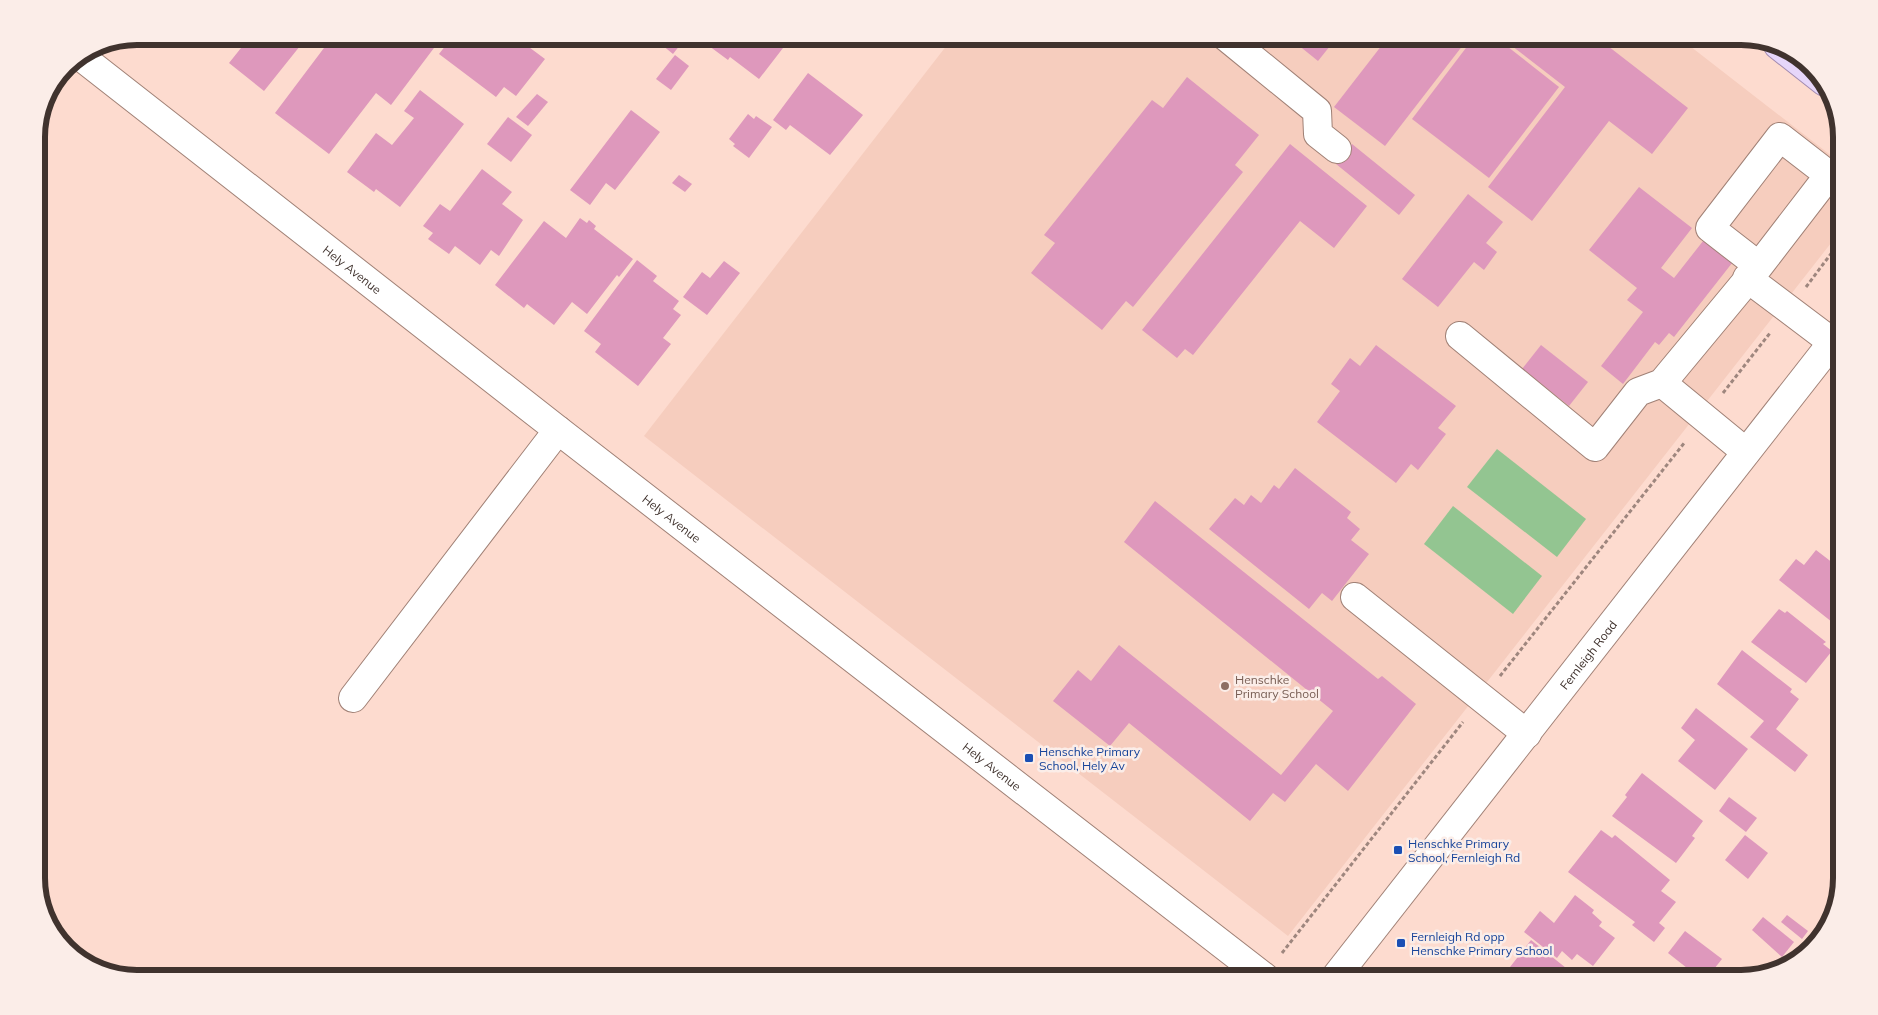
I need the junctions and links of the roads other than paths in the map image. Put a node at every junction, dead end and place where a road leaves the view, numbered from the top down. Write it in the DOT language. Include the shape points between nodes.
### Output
graph roads {
  1 [pos="1236,45"];
  2 [pos="86,61"];
  3 [pos="1337,149"];
  4 [pos="1753,272"];
  5 [pos="1833,334"];
  6 [pos="1460,336"];
  7 [pos="1833,341"];
  8 [pos="1662,383"];
  9 [pos="558,430"];
  10 [pos="1746,452"];
  11 [pos="1355,597"];
  12 [pos="352,698"];
  13 [pos="1527,734"];
  14 [pos="1255,970"];
  15 [pos="1341,970"];
  1 -- 3 [label="street" via="1317,111 1318,134"];
  2 -- 9 [label="street, Hely Avenue"];
  4 -- 4 [label="street" via="1710,228 1780,137 1829,175"];
  4 -- 5 [label="street" via="1788,310"];
  4 -- 8 [label="street"];
  6 -- 8 [label="street" via="1595,447 1638,392"];
  7 -- 10 [label="street, Fernleigh Road"];
  8 -- 10 [label="street"];
  9 -- 12 [label="street"];
  9 -- 14 [label="street, Hely Avenue"];
  10 -- 13 [label="street, Fernleigh Road"];
  11 -- 13 [label="street"];
  13 -- 15 [label="street, Fernleigh Road"];
}
